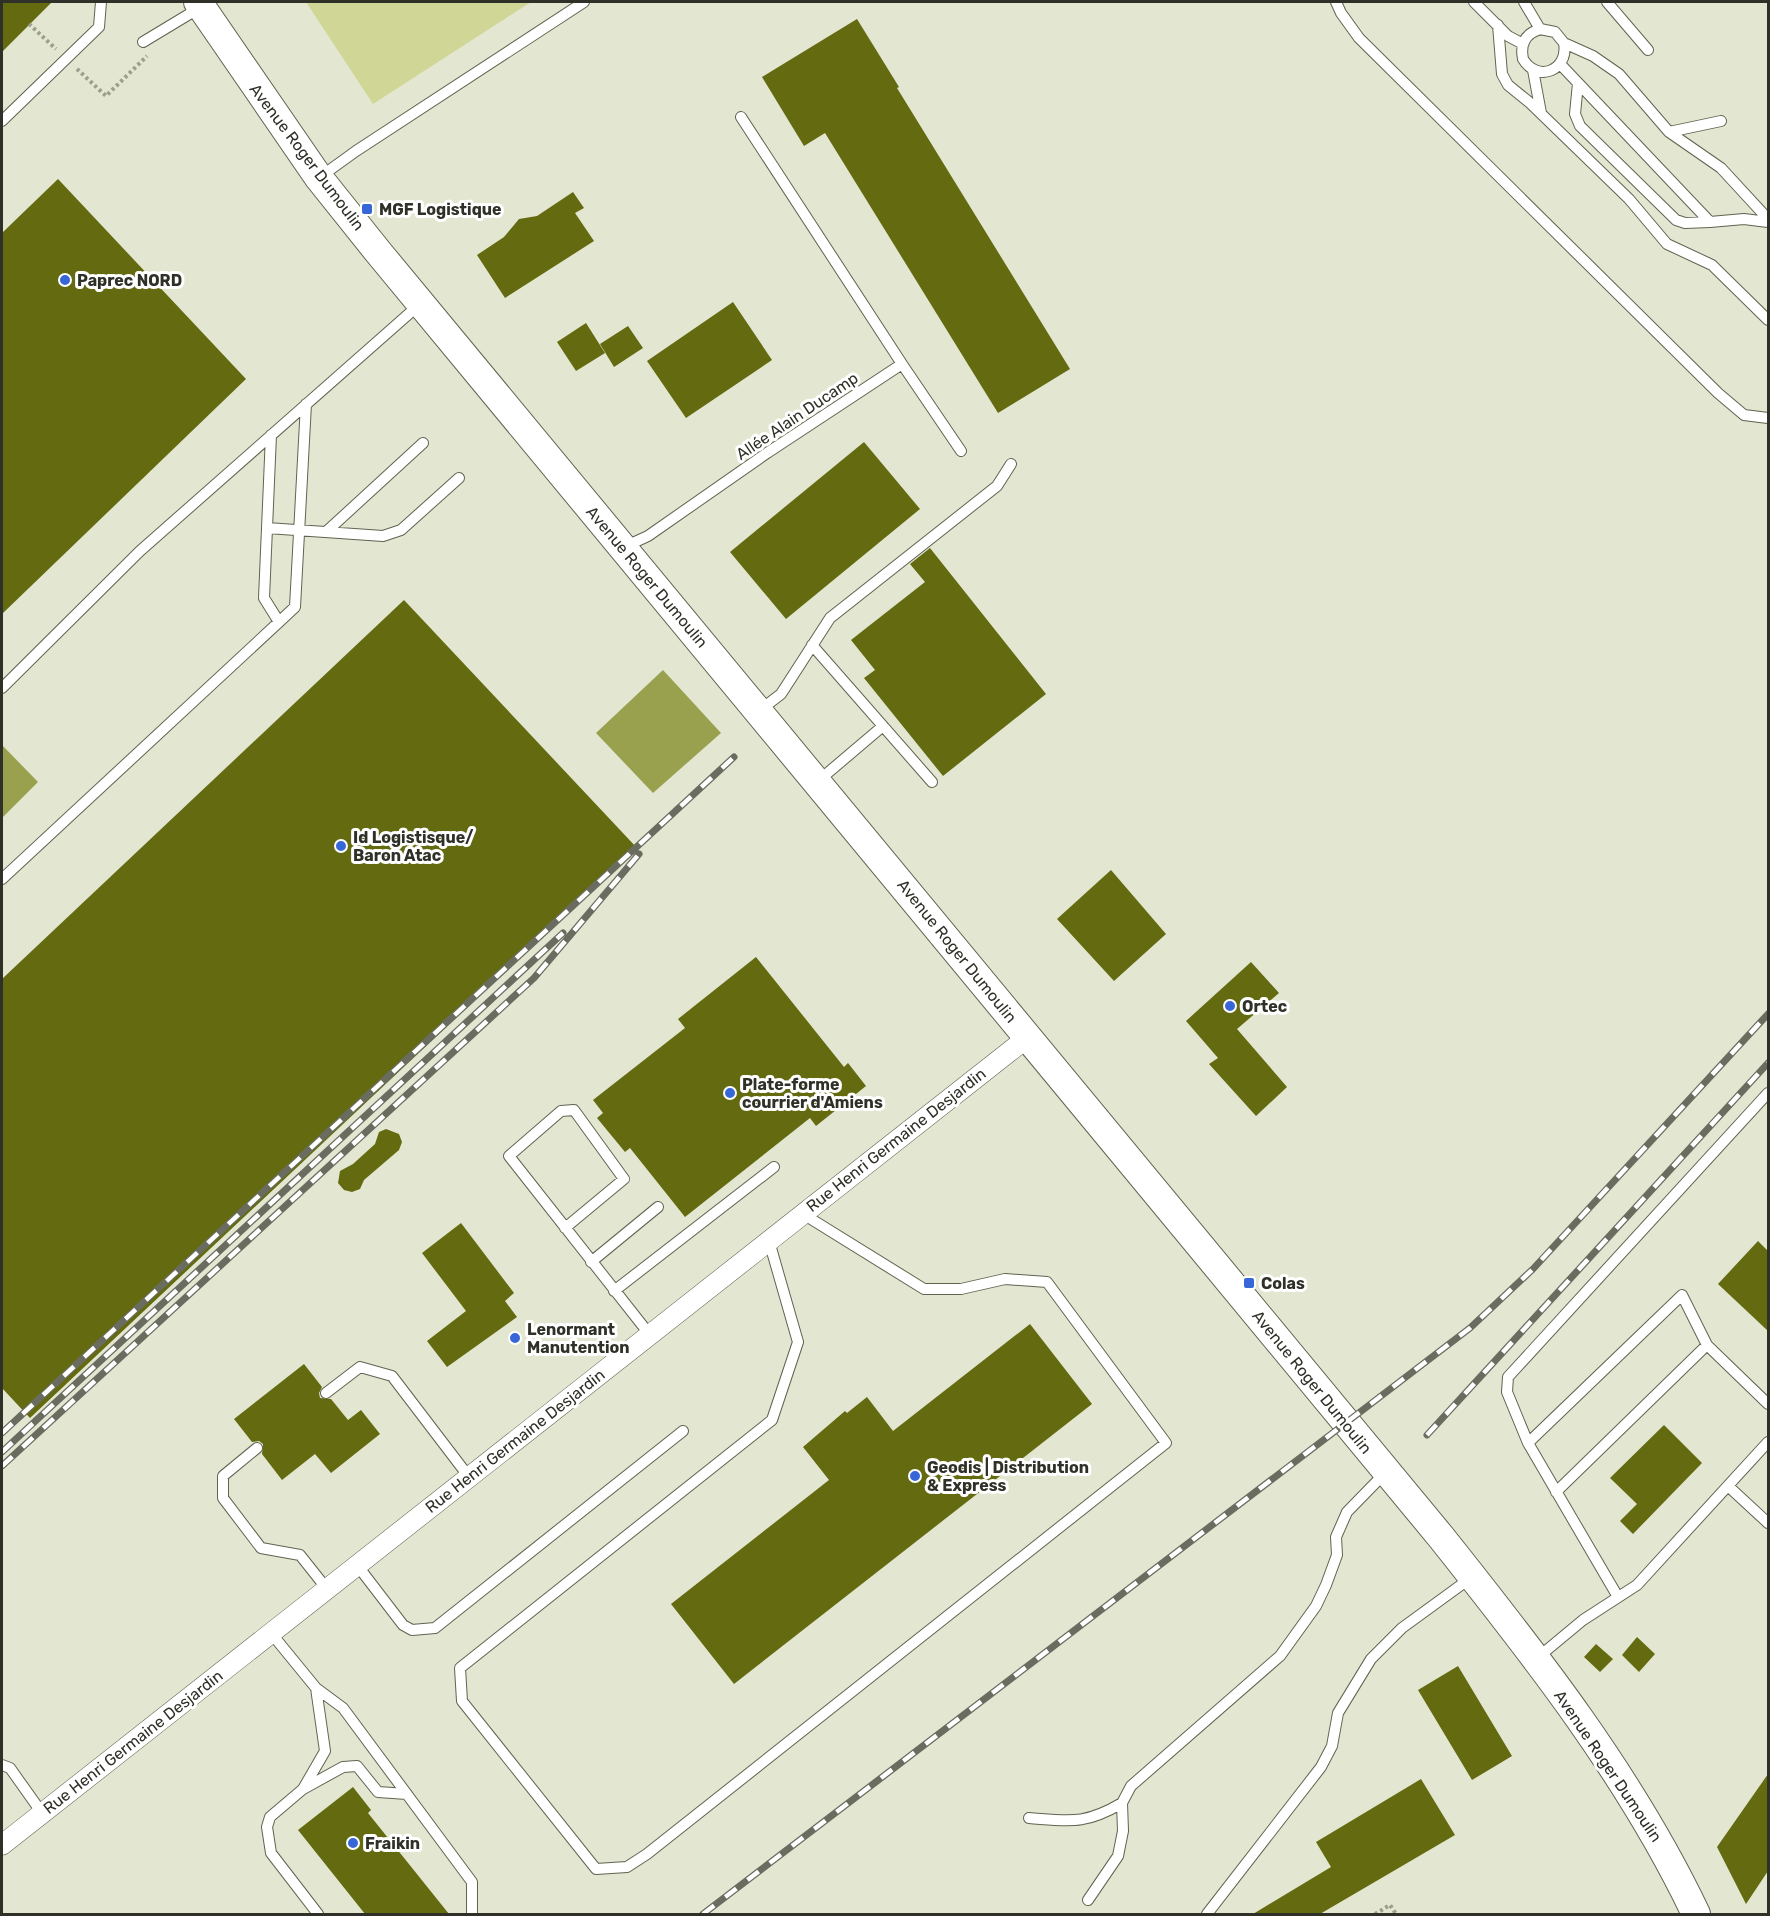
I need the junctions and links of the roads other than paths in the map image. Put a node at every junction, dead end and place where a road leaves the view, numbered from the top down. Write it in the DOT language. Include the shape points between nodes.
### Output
graph roads {
  1 [pos="100,2"];
  2 [pos="584,2"];
  3 [pos="1336,2"];
  4 [pos="1474,2"];
  5 [pos="1524,2"];
  6 [pos="1607,2"];
  7 [pos="200,4"];
  8 [pos="1498,25"];
  9 [pos="1540,29"];
  10 [pos="143,42"];
  11 [pos="1523,44"];
  12 [pos="1564,44"];
  13 [pos="1648,50"];
  14 [pos="1561,65"];
  15 [pos="1533,70"];
  16 [pos="1578,83"];
  17 [pos="1541,113"];
  18 [pos="741,117"];
  19 [pos="2,121"];
  20 [pos="1721,121"];
  21 [pos="1669,132"];
  22 [pos="319,178"];
  23 [pos="1768,220"];
  24 [pos="1710,222"];
  25 [pos="420,304"];
  26 [pos="1768,320"];
  27 [pos="902,364"];
  28 [pos="306,404"];
  29 [pos="1768,418"];
  30 [pos="271,435"];
  31 [pos="423,443"];
  32 [pos="961,451"];
  33 [pos="1011,464"];
  34 [pos="459,478"];
  35 [pos="267,528"];
  36 [pos="299,531"];
  37 [pos="326,532"];
  38 [pos="622,549"];
  39 [pos="279,622"];
  40 [pos="812,645"];
  41 [pos="2,688"];
  42 [pos="758,711"];
  43 [pos="883,726"];
  44 [pos="817,782"];
  45 [pos="932,782"];
  46 [pos="2,879"];
  47 [pos="1028,1037"];
  48 [pos="1768,1093"];
  49 [pos="774,1167"];
  50 [pos="658,1207"];
  51 [pos="803,1214"];
  52 [pos="565,1228"];
  53 [pos="769,1241"];
  54 [pos="591,1262"];
  55 [pos="614,1291"];
  56 [pos="650,1335"];
  57 [pos="1707,1345"];
  58 [pos="326,1393"];
  59 [pos="1768,1404"];
  60 [pos="683,1431"];
  61 [pos="1768,1442"];
  62 [pos="1528,1443"];
  63 [pos="257,1448"];
  64 [pos="1386,1472"];
  65 [pos="469,1477"];
  66 [pos="1728,1486"];
  67 [pos="1556,1492"];
  68 [pos="1768,1523"];
  69 [pos="357,1565"];
  70 [pos="1472,1576"];
  71 [pos="327,1589"];
  72 [pos="1617,1598"];
  73 [pos="271,1633"];
  74 [pos="1535,1659"];
  75 [pos="316,1688"];
  76 [pos="2,1765"];
  77 [pos="303,1789"];
  78 [pos="406,1794"];
  79 [pos="1122,1803"];
  80 [pos="42,1813"];
  81 [pos="1029,1818"];
  82 [pos="2,1845"];
  83 [pos="1088,1900"];
  84 [pos="318,1914"];
  85 [pos="472,1914"];
  86 [pos="1207,1914"];
  87 [pos="1696,1914"];
  1 -- 19 [label="lane" via="99,27"];
  2 -- 22 [label="lane"];
  3 -- 29 [label="lane" via="1359,38 1718,393 1744,415"];
  4 -- 8 [label="lane"];
  5 -- 9 [label="lane"];
  6 -- 13 [label="lane"];
  7 -- 10 [label="lane"];
  7 -- 22 [label="main road, Avenue Roger Dumoulin"];
  8 -- 11 [label="lane"];
  8 -- 17 [label="lane" via="1502,74 1508,85"];
  9 -- 11 [label="lane" via="1526,37"];
  9 -- 12 [label="lane" via="1555,32"];
  11 -- 15 [label="lane" via="1523,59"];
  12 -- 14 [label="lane"];
  12 -- 21 [label="lane" via="1593,56 1619,74"];
  14 -- 15 [label="lane" via="1548,72"];
  14 -- 16 [label="lane"];
  15 -- 17 [label="lane"];
  16 -- 24 [label="lane"];
  16 -- 24 [label="lane" via="1575,114 1580,126 1676,220"];
  17 -- 26 [label="lane" via="1629,199 1667,244 1712,265"];
  18 -- 27 [label="lane"];
  20 -- 21 [label="lane"];
  21 -- 23 [label="lane" via="1721,168"];
  22 -- 25 [label="main road, Avenue Roger Dumoulin"];
  23 -- 24 [label="lane"];
  25 -- 28 [label="lane"];
  25 -- 38 [label="main road, Avenue Roger Dumoulin"];
  27 -- 32 [label="lane"];
  27 -- 38 [label="lane, Allée Alain Ducamp" via="648,536"];
  28 -- 30 [label="lane"];
  28 -- 36 [label="lane"];
  30 -- 35 [label="lane"];
  30 -- 41 [label="lane" via="140,551"];
  31 -- 37 [label="lane"];
  33 -- 40 [label="lane" via="997,486 830,618"];
  34 -- 37 [label="lane" via="401,530 383,536"];
  35 -- 36 [label="lane"];
  35 -- 39 [label="lane" via="264,598"];
  36 -- 37 [label="lane"];
  36 -- 39 [label="lane" via="295,607"];
  38 -- 42 [label="main road, Avenue Roger Dumoulin"];
  39 -- 46 [label="lane"];
  40 -- 42 [label="lane" via="781,694"];
  40 -- 43 [label="lane"];
  42 -- 44 [label="main road, Avenue Roger Dumoulin"];
  43 -- 44 [label="lane"];
  43 -- 45 [label="lane"];
  44 -- 47 [label="main road, Avenue Roger Dumoulin"];
  47 -- 51 [label="street, Rue Henri Germaine Desjardin"];
  47 -- 64 [label="main road, Avenue Roger Dumoulin"];
  48 -- 62 [label="lane" via="1508,1377 1507,1392"];
  49 -- 55 [label="lane"];
  50 -- 54 [label="lane"];
  51 -- 53 [label="street, Rue Henri Germaine Desjardin"];
  51 -- 53 [label="lane" via="924,1289 961,1289 1005,1279 1047,1282 1166,1443 646,1854 627,1867 596,1869 462,1701 460,1668 772,1420 798,1342"];
  52 -- 52 [label="lane" via="509,1156 561,1111 574,1110 624,1179"];
  52 -- 54 [label="lane"];
  53 -- 56 [label="street, Rue Henri Germaine Desjardin"];
  54 -- 55 [label="lane"];
  55 -- 56 [label="lane"];
  56 -- 65 [label="street, Rue Henri Germaine Desjardin"];
  57 -- 59 [label="lane"];
  57 -- 62 [label="lane" via="1682,1295"];
  57 -- 67 [label="lane"];
  58 -- 65 [label="lane" via="360,1367 392,1376"];
  60 -- 69 [label="lane" via="435,1628 412,1630 403,1625"];
  61 -- 66 [label="lane"];
  62 -- 67 [label="lane"];
  63 -- 71 [label="lane" via="224,1476 222,1498 261,1548 300,1555"];
  64 -- 70 [label="main road, Avenue Roger Dumoulin"];
  64 -- 79 [label="lane" via="1347,1512 1336,1537 1336,1555 1326,1586 1280,1656 1131,1786"];
  65 -- 69 [label="street, Rue Henri Germaine Desjardin"];
  66 -- 68 [label="lane"];
  66 -- 72 [label="lane" via="1637,1585"];
  67 -- 72 [label="lane"];
  69 -- 71 [label="street, Rue Henri Germaine Desjardin"];
  70 -- 74 [label="main road, Avenue Roger Dumoulin"];
  70 -- 86 [label="lane" via="1402,1628 1371,1659 1338,1713 1332,1746 1321,1767"];
  71 -- 73 [label="street, Rue Henri Germaine Desjardin"];
  72 -- 74 [label="lane"];
  73 -- 75 [label="lane"];
  73 -- 80 [label="street, Rue Henri Germaine Desjardin"];
  74 -- 87 [label="main road, Avenue Roger Dumoulin" via="1615,1772 1670,1860"];
  75 -- 77 [label="lane" via="325,1751"];
  75 -- 78 [label="lane" via="343,1708"];
  76 -- 80 [label="lane" via="10,1768"];
  77 -- 78 [label="lane" via="343,1767 357,1766 378,1792"];
  77 -- 84 [label="lane" via="270,1817 267,1827 271,1852"];
  78 -- 85 [label="lane" via="472,1882"];
  79 -- 81 [label="lane" via="1099,1817 1079,1821"];
  79 -- 83 [label="lane" via="1123,1832 1118,1856"];
  80 -- 82 [label="street, Rue Henri Germaine Desjardin"];
}
